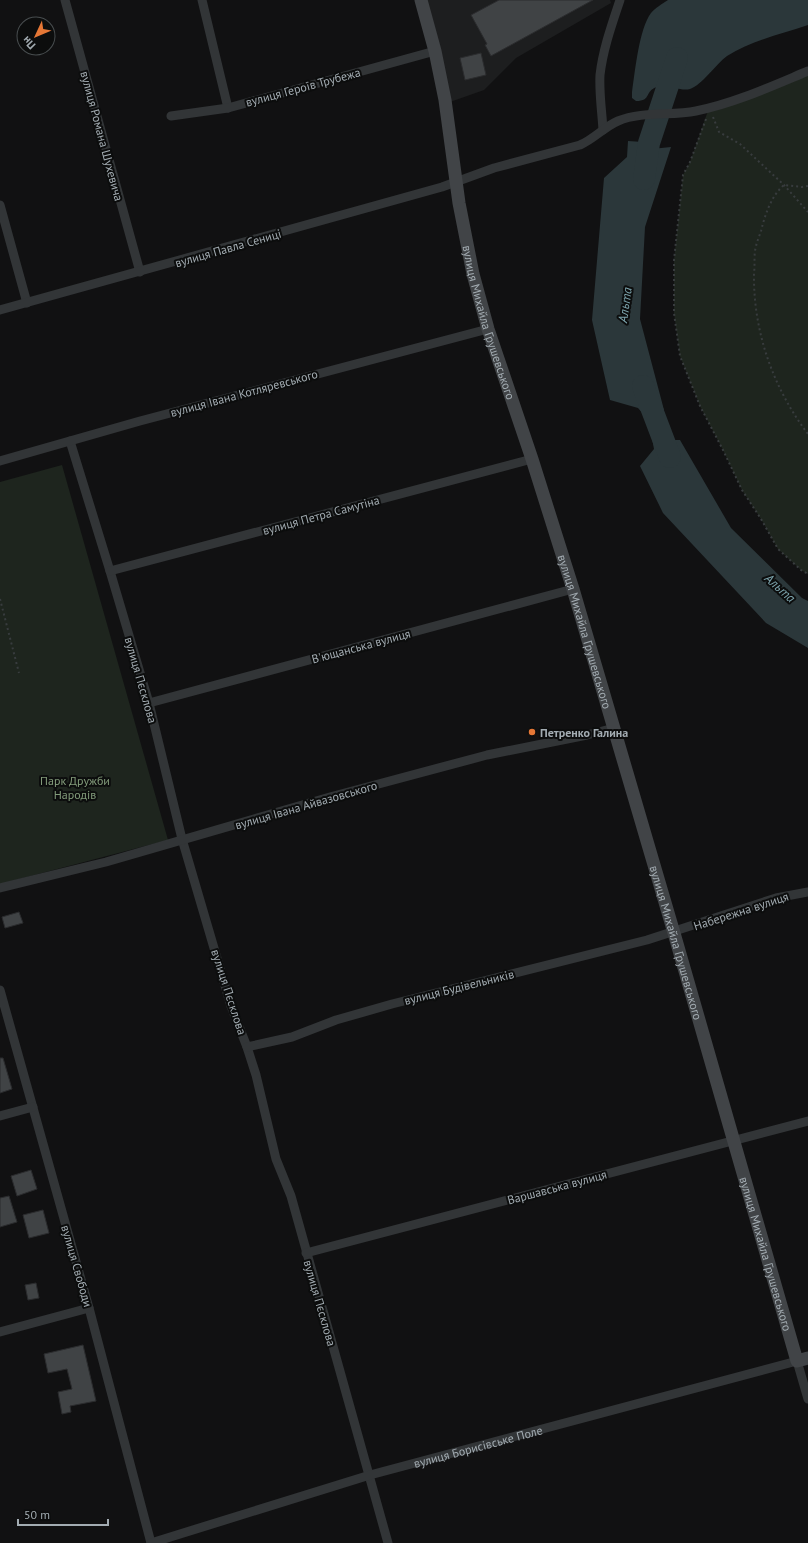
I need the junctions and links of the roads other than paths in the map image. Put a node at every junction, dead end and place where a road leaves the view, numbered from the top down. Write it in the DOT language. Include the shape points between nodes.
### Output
graph roads {
  1 [pos="65,0"];
  2 [pos="202,0"];
  3 [pos="421,0"];
  4 [pos="620,0"];
  5 [pos="435,51"];
  6 [pos="808,71"];
  7 [pos="228,108"];
  8 [pos="170,116"];
  9 [pos="603,130"];
  10 [pos="456,182"];
  11 [pos="0,205"];
  12 [pos="140,272"];
  13 [pos="27,303"];
  14 [pos="0,310"];
  15 [pos="488,329"];
  16 [pos="70,441"];
  17 [pos="532,459"];
  18 [pos="0,461"];
  19 [pos="110,571"];
  20 [pos="573,589"];
  21 [pos="149,703"];
  22 [pos="614,728"];
  23 [pos="182,839"];
  24 [pos="0,888"];
  25 [pos="808,892"];
  26 [pos="674,932"];
  27 [pos="0,990"];
  28 [pos="247,1047"];
  29 [pos="33,1107"];
  30 [pos="0,1116"];
  31 [pos="808,1121"];
  32 [pos="733,1141"];
  33 [pos="306,1253"];
  34 [pos="89,1308"];
  35 [pos="0,1332"];
  36 [pos="802,1359"];
  37 [pos="808,1398"];
  38 [pos="370,1475"];
  39 [pos="151,1543"];
  40 [pos="388,1543"];
  1 -- 12 [label="street, вулиця Романа Шухевича"];
  2 -- 7 [label="street"];
  3 -- 5 [label="street, вулиця Михайла Грушевського"];
  4 -- 9 [label="street" via="601,66"];
  5 -- 7 [label="street, вулиця Героїв Трубежа"];
  5 -- 10 [label="street, вулиця Михайла Грушевського"];
  6 -- 9 [label="street, вулиця Павла Сениці" via="710,108 627,118"];
  7 -- 8 [label="street, вулиця Героїв Трубежа"];
  9 -- 10 [label="street, вулиця Павла Сениці" via="580,145 494,168"];
  10 -- 12 [label="street, вулиця Павла Сениці"];
  10 -- 15 [label="street, вулиця Михайла Грушевського" via="473,274"];
  11 -- 13 [label="street"];
  12 -- 13 [label="street, вулиця Павла Сениці"];
  13 -- 14 [label="street, вулиця Павла Сениці"];
  15 -- 16 [label="street, вулиця Івана Котляревського"];
  15 -- 17 [label="street, вулиця Михайла Грушевського"];
  16 -- 18 [label="street, вулиця Івана Котляревського"];
  16 -- 19 [label="street, вулиця Пєсклова"];
  17 -- 19 [label="street, вулиця Петра Самутіна"];
  17 -- 20 [label="street, вулиця Михайла Грушевського"];
  19 -- 21 [label="street, вулиця Пєсклова"];
  20 -- 21 [label="street, В'ющанська вулиця"];
  20 -- 22 [label="street, вулиця Михайла Грушевського"];
  21 -- 23 [label="street, вулиця Пєсклова"];
  22 -- 23 [label="street, вулиця Івана Айвазовського" via="487,755"];
  22 -- 26 [label="street, вулиця Михайла Грушевського"];
  23 -- 24 [label="street, вулиця Івана Айвазовського" via="106,862"];
  23 -- 28 [label="street, вулиця Пєсклова" via="231,1006"];
  25 -- 26 [label="street, Набережна вулиця" via="776,898"];
  26 -- 28 [label="street, вулиця Будівельників" via="605,952 385,1006 336,1020 292,1037"];
  26 -- 32 [label="street, вулиця Михайла Грушевського"];
  27 -- 29 [label="street, вулиця Свободи"];
  28 -- 33 [label="street, вулиця Пєсклова" via="276,1159 291,1196"];
  29 -- 30 [label="street"];
  29 -- 34 [label="street, вулиця Свободи"];
  31 -- 32 [label="street, Варшавська вулиця"];
  32 -- 33 [label="street, Варшавська вулиця"];
  32 -- 36 [label="street, вулиця Михайла Грушевського"];
  33 -- 38 [label="street, вулиця Пєсклова"];
  34 -- 35 [label="street"];
  34 -- 39 [label="street, вулиця Свободи"];
  36 -- 37 [label="street, вулиця Михайла Грушевського"];
  36 -- 38 [label="street, вулиця Борисівське Поле"];
  38 -- 39 [label="street, вулиця Борисівське Поле"];
  38 -- 40 [label="street, вулиця Пєсклова"];
}
